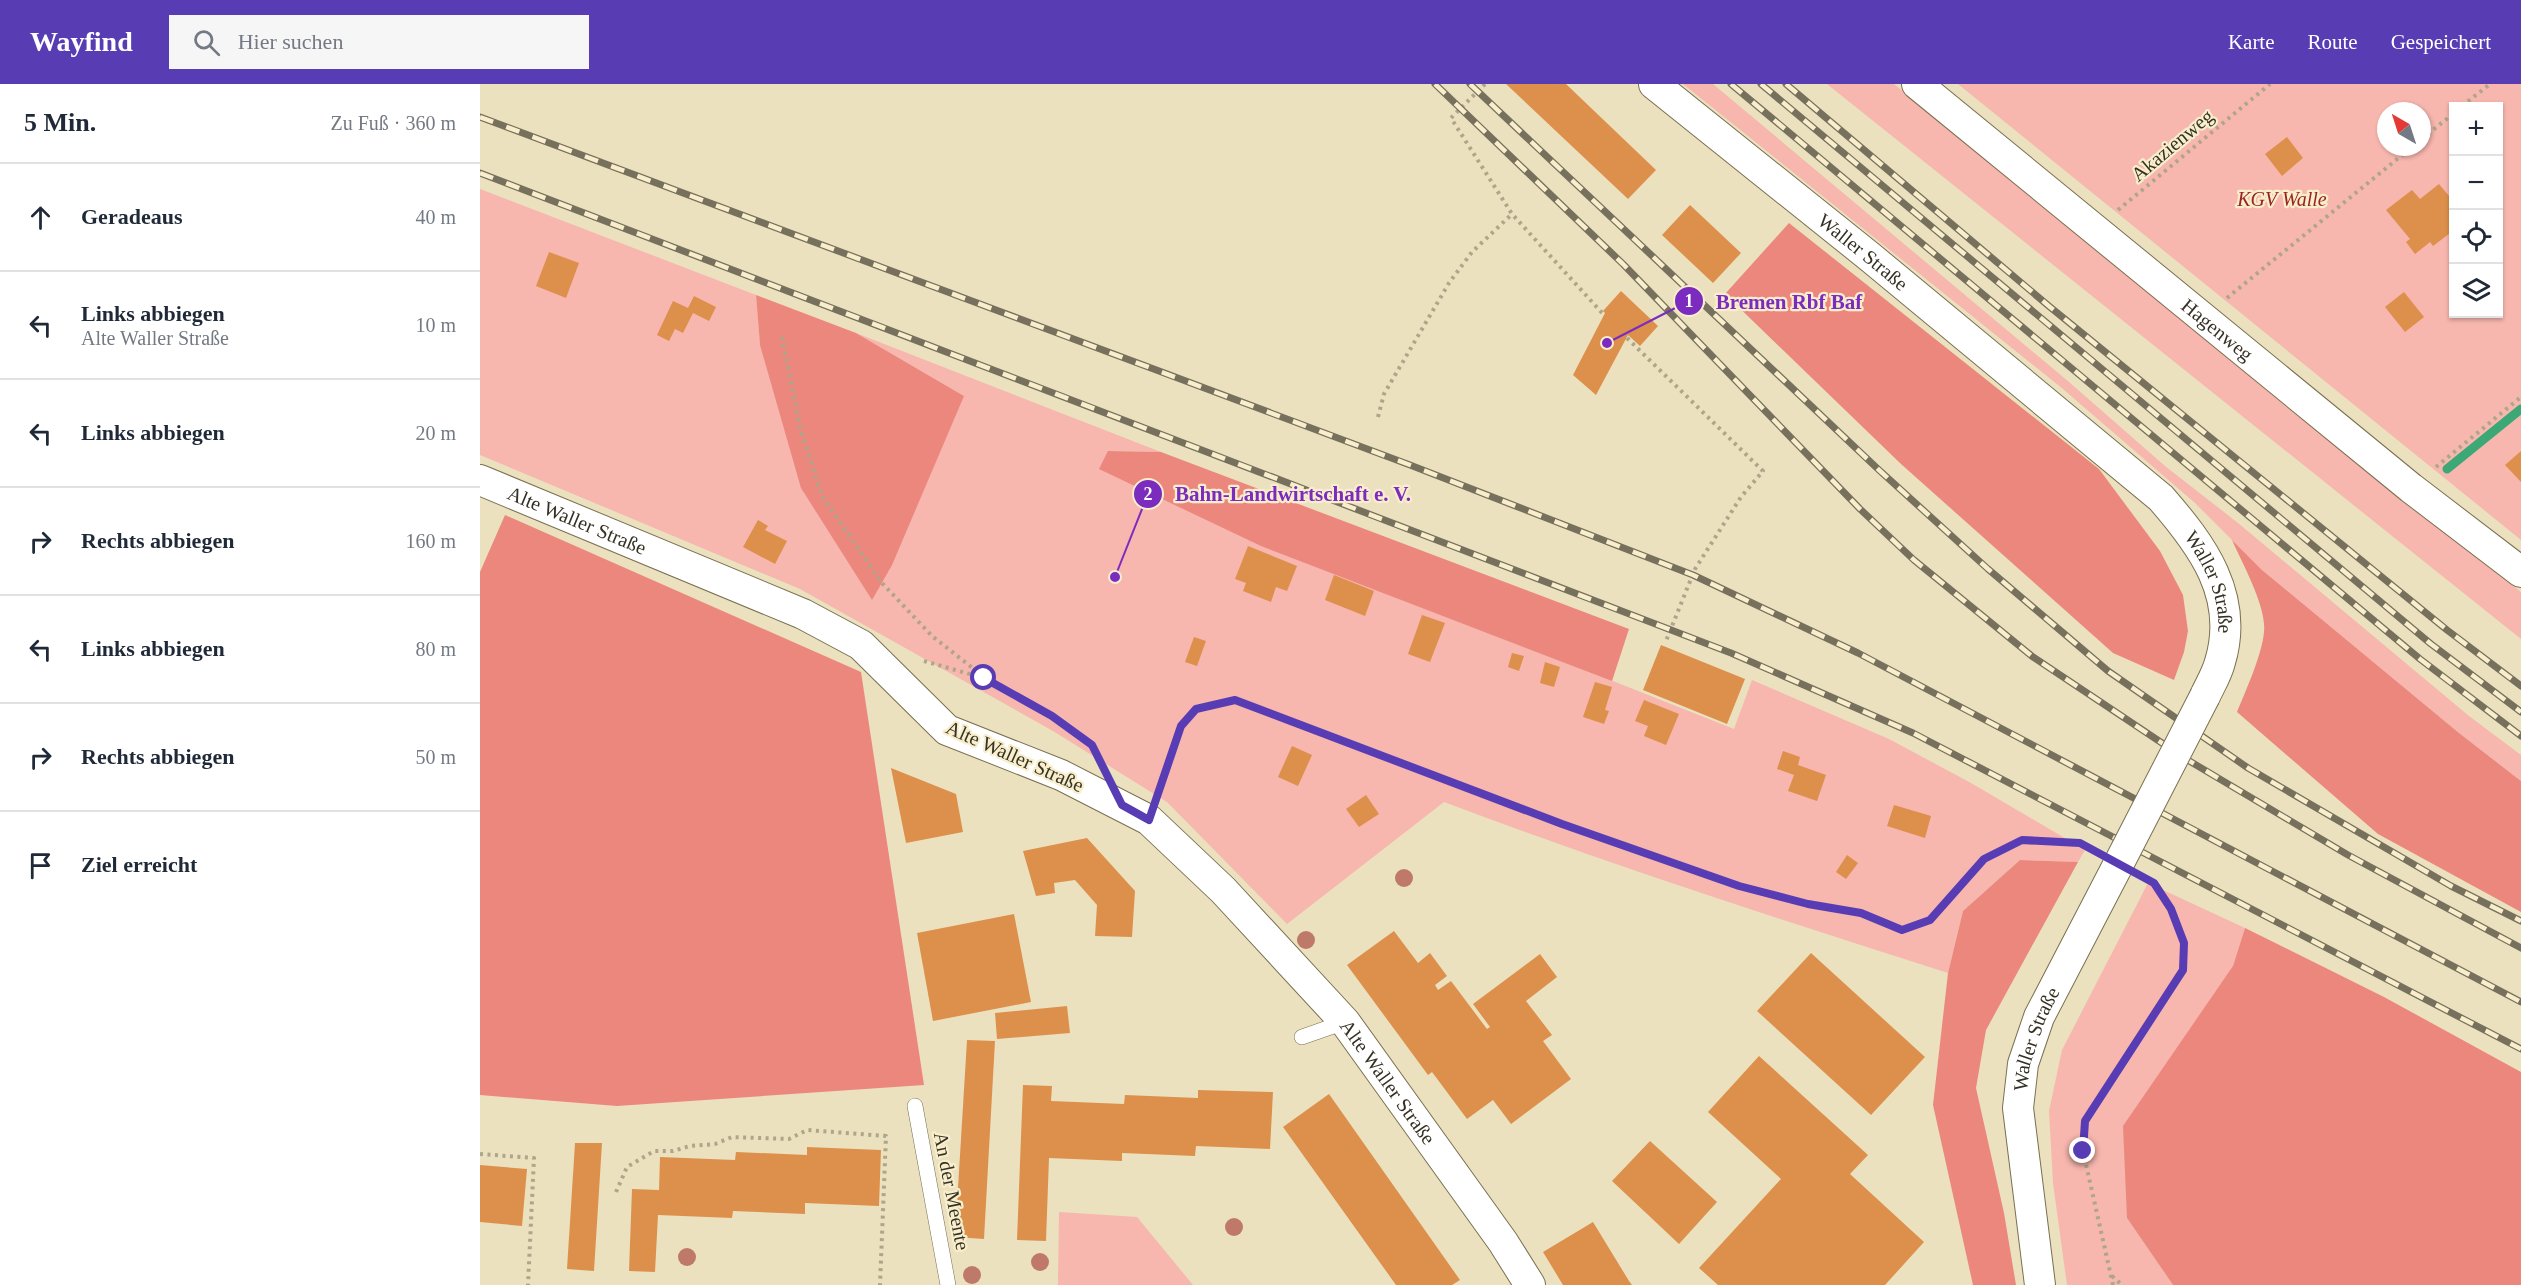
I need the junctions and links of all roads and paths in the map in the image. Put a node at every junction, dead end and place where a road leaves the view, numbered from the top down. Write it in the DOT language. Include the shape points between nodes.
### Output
graph roads {
  1 [pos="1485,84"];
  2 [pos="1654,84"];
  3 [pos="1917,84"];
  4 [pos="2270,84"];
  5 [pos="2490,84"];
  6 [pos="2467,102"];
  7 [pos="2449,117"];
  8 [pos="2431,132"];
  9 [pos="2401,156"];
  10 [pos="1512,214"];
  11 [pos="2094,230"];
  12 [pos="1604,315"];
  13 [pos="2203,317"];
  14 [pos="782,337"];
  15 [pos="1627,338"];
  16 [pos="2521,397"];
  17 [pos="1378,417"];
  18 [pos="480,480"];
  19 [pos="2411,488"];
  20 [pos="2521,572"];
  21 [pos="1666,641"];
  22 [pos="1122,805"];
  23 [pos="1149,820"];
  24 [pos="2117,864"];
  25 [pos="1345,1022"];
  26 [pos="1302,1037"];
  27 [pos="915,1106"];
  28 [pos="480,1154"];
  29 [pos="616,1192"];
  30 [pos="2112,1276"];
  31 [pos="528,1285"];
  32 [pos="880,1285"];
  33 [pos="948,1285"];
  34 [pos="1530,1285"];
  35 [pos="2040,1285"];
  36 [pos="2113,1285"];
  37 [pos="2122,1285"];
  1 -- 10 [label="path" via="1451,118"];
  2 -- 24 [label="street, Waller Straße, bridge" via="2161,498 2208,559 2221,591 2225,627 2221,662"];
  3 -- 11 [label="street, Hagenweg"];
  4 -- 11 [label="path, Akazienweg"];
  5 -- 6 [label="path"];
  7 -- 8 [label="path"];
  9 -- 13 [label="path"];
  10 -- 12 [label="path"];
  10 -- 17 [label="path" via="1472,252 1449,283 1384,394"];
  11 -- 13 [label="street, Hagenweg"];
  13 -- 19 [label="street, Hagenweg"];
  14 -- 22 [label="path" via="800,427 822,496 882,583 932,636 984,678 1052,716 1092,745"];
  15 -- 21 [label="path" via="1763,471 1741,497 1695,569"];
  16 -- 19 [label="path"];
  18 -- 22 [label="street, Alte Waller Straße" via="803,614 861,645 947,730 1061,775"];
  19 -- 20 [label="street, Hagenweg"];
  22 -- 23 [label="street, Alte Waller Straße"];
  23 -- 24 [label="path" via="1181,726 1196,709 1235,700 1562,824 1739,886 1861,913 1902,930 1930,920 1984,859 2022,840 2080,843"];
  23 -- 25 [label="street, Alte Waller Straße" via="1223,890"];
  24 -- 30 [label="path" via="2154,883 2171,909 2184,943 2183,970 2085,1121 2083,1151"];
  24 -- 35 [label="street, Waller Straße" via="2039,1017 2023,1064 2018,1108"];
  25 -- 26 [label="lane"];
  25 -- 34 [label="street, Alte Waller Straße"];
  27 -- 33 [label="lane, An der Meente"];
  28 -- 31 [label="path" via="534,1158"];
  29 -- 32 [label="path" via="627,1167 654,1151 715,1144 732,1137 789,1139 807,1130 886,1136"];
  30 -- 36 [label="path"];
  30 -- 37 [label="path"];
}
